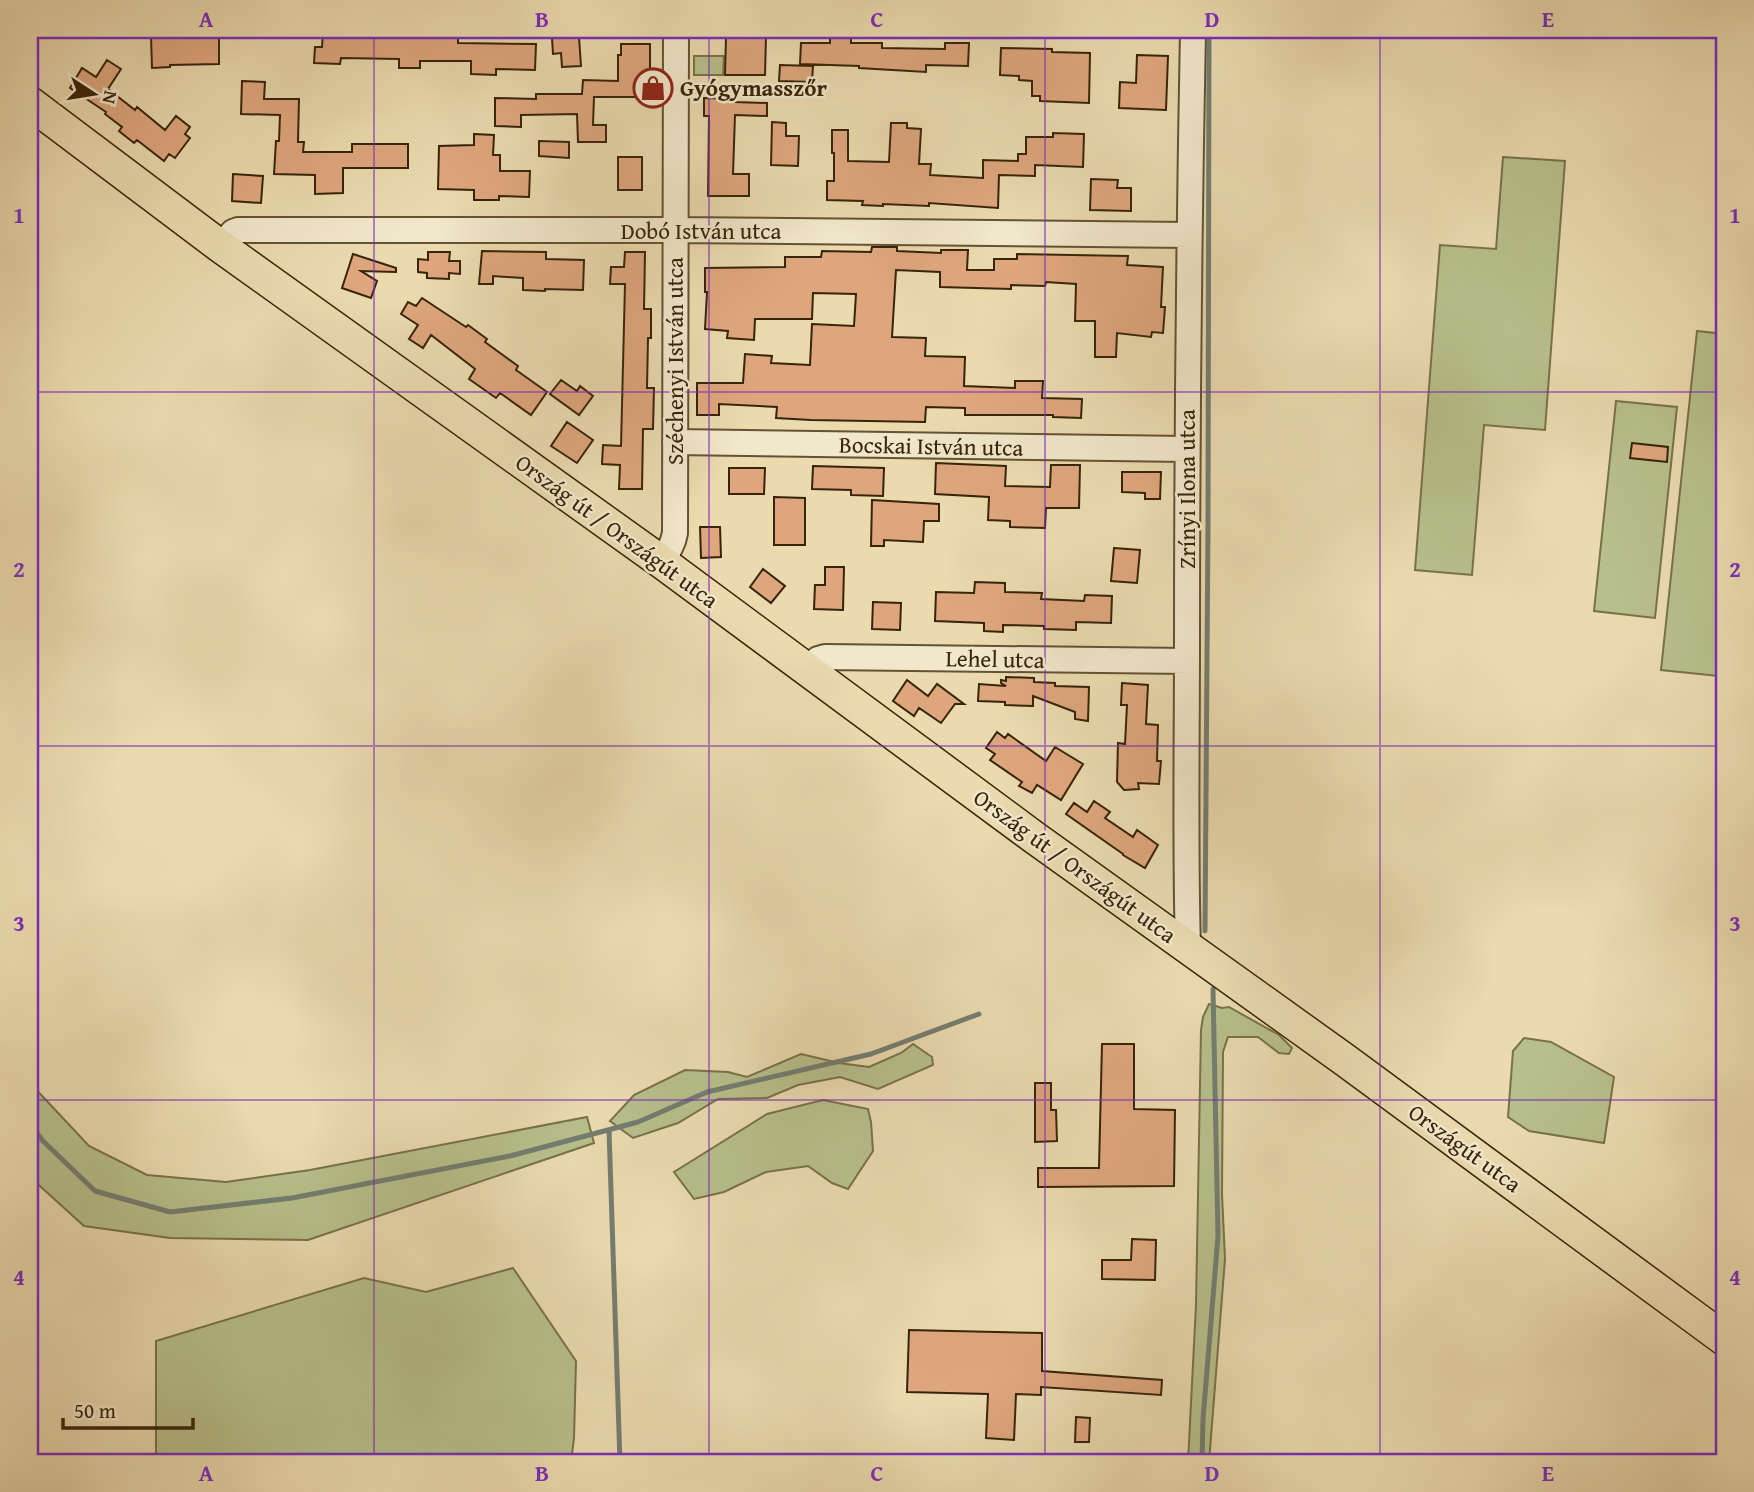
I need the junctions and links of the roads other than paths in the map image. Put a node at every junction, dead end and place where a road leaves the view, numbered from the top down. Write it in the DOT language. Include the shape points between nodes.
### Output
graph roads {
  1 [pos="676,30"];
  2 [pos="1193,30"];
  3 [pos="30,103"];
  4 [pos="675,230"];
  5 [pos="1189,235"];
  6 [pos="220,246"];
  7 [pos="675,442"];
  8 [pos="1187,449"];
  9 [pos="663,563"];
  10 [pos="1186,661"];
  11 [pos="807,669"];
  12 [pos="1197,954"];
  13 [pos="1724,1339"];
  1 -- 4 [label="street, Széchenyi István utca"];
  2 -- 5 [label="street, Zrínyi Ilona utca"];
  3 -- 6 [label="main road, Ország út / Országút utca"];
  4 -- 5 [label="street, Dobó István utca"];
  4 -- 6 [label="street, Dobó István utca" via="238,230"];
  4 -- 7 [label="street, Széchenyi István utca"];
  5 -- 8 [label="street, Zrínyi Ilona utca"];
  6 -- 9 [label="main road, Ország út / Országút utca"];
  7 -- 8 [label="street, Bocskai István utca"];
  7 -- 9 [label="street, Széchenyi István utca" via="675,533"];
  8 -- 10 [label="street, Zrínyi Ilona utca"];
  9 -- 11 [label="main road, Ország út / Országút utca"];
  10 -- 11 [label="street, Lehel utca" via="825,657"];
  10 -- 12 [label="street, Zrínyi Ilona utca" via="1186,795"];
  11 -- 12 [label="main road, Ország út / Országút utca"];
  12 -- 13 [label="main road, Országút utca"];
}
